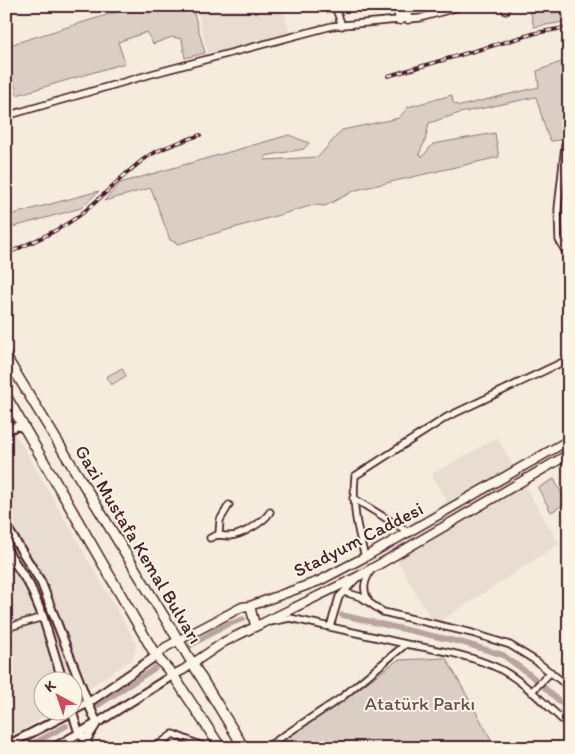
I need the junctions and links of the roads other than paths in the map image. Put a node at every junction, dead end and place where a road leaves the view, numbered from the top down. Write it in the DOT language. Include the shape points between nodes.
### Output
graph roads {
  1 [pos="335,6"];
  2 [pos="397,6"];
  3 [pos="404,6"];
  4 [pos="462,6"];
  5 [pos="404,20"];
  6 [pos="342,26"];
  7 [pos="6,116"];
  8 [pos="569,144"];
  9 [pos="569,258"];
  10 [pos="6,357"];
  11 [pos="568,362"];
  12 [pos="8,399"];
  13 [pos="6,423"];
  14 [pos="24,428"];
  15 [pos="6,430"];
  16 [pos="569,440"];
  17 [pos="569,454"];
  18 [pos="353,498"];
  19 [pos="229,505"];
  20 [pos="270,512"];
  21 [pos="6,526"];
  22 [pos="410,533"];
  23 [pos="219,534"];
  24 [pos="210,538"];
  25 [pos="6,550"];
  26 [pos="365,557"];
  27 [pos="372,568"];
  28 [pos="359,576"];
  29 [pos="344,592"];
  30 [pos="370,604"];
  31 [pos="250,606"];
  32 [pos="43,617"];
  33 [pos="255,625"];
  34 [pos="6,628"];
  35 [pos="330,628"];
  36 [pos="179,641"];
  37 [pos="406,644"];
  38 [pos="156,656"];
  39 [pos="192,663"];
  40 [pos="60,672"];
  41 [pos="550,672"];
  42 [pos="173,675"];
  43 [pos="569,687"];
  44 [pos="531,692"];
  45 [pos="88,703"];
  46 [pos="82,706"];
  47 [pos="51,722"];
  48 [pos="76,722"];
  49 [pos="97,723"];
  50 [pos="569,726"];
  51 [pos="79,733"];
  52 [pos="86,740"];
  53 [pos="6,746"];
  54 [pos="217,747"];
  55 [pos="53,748"];
  56 [pos="90,748"];
  57 [pos="154,748"];
  58 [pos="207,748"];
  59 [pos="244,748"];
  60 [pos="265,748"];
  1 -- 6 [label="street"];
  2 -- 5 [label="main road"];
  3 -- 5 [label="main road"];
  4 -- 5 [label="street"];
  5 -- 6 [label="street"];
  6 -- 7 [label="street" via="155,73"];
  8 -- 9 [label="street" via="564,145 558,209 559,240"];
  10 -- 36 [label="highway, Gazi Mustafa Kemal Bulvarı"];
  11 -- 18 [label="street" via="447,417 355,476"];
  12 -- 13 [label="street"];
  12 -- 14 [label="highway, Gazi Mustafa Kemal Bulvarı"];
  14 -- 15 [label="street" via="17,426"];
  14 -- 38 [label="highway, Gazi Mustafa Kemal Bulvarı"];
  16 -- 22 [label="main road, Stadyum Caddesi"];
  17 -- 27 [label="main road, Stadyum Caddesi"];
  18 -- 22 [label="street"];
  18 -- 26 [label="street"];
  19 -- 23 [label="street" via="220,520"];
  20 -- 23 [label="street" via="263,521 246,530 229,536"];
  21 -- 45 [label="street" via="41,582"];
  22 -- 26 [label="main road, Stadyum Caddesi"];
  23 -- 24 [label="street"];
  25 -- 32 [label="street" via="30,586"];
  26 -- 31 [label="main road, Stadyum Caddesi" via="319,581"];
  27 -- 28 [label="main road, Stadyum Caddesi"];
  27 -- 30 [label="street" via="363,589"];
  28 -- 29 [label="street"];
  28 -- 33 [label="main road, Stadyum Caddesi"];
  29 -- 30 [label="street" via="361,597"];
  29 -- 35 [label="street"];
  30 -- 41 [label="street" via="383,612 502,642"];
  31 -- 33 [label="main road"];
  31 -- 36 [label="main road, Stadyum Caddesi"];
  32 -- 34 [label="street"];
  32 -- 40 [label="street"];
  33 -- 35 [label="street" via="290,618"];
  33 -- 39 [label="main road, Stadyum Caddesi"];
  35 -- 37 [label="street"];
  36 -- 38 [label="main road, Stadyum Caddesi"];
  36 -- 39 [label="highway, Gazi Mustafa Kemal Bulvarı"];
  37 -- 44 [label="street" via="476,660 500,670"];
  37 -- 60 [label="street" via="341,698"];
  38 -- 42 [label="highway, Gazi Mustafa Kemal Bulvarı"];
  38 -- 45 [label="street"];
  39 -- 42 [label="main road, Stadyum Caddesi"];
  39 -- 59 [label="highway, Gazi Mustafa Kemal Bulvarı"];
  41 -- 43 [label="street"];
  41 -- 44 [label="street"];
  42 -- 49 [label="street"];
  42 -- 54 [label="highway, Gazi Mustafa Kemal Bulvarı"];
  44 -- 50 [label="street"];
  45 -- 46 [label="street"];
  45 -- 49 [label="street"];
  47 -- 53 [label="street"];
  48 -- 51 [label="street"];
  49 -- 51 [label="street"];
  49 -- 52 [label="street"];
  51 -- 52 [label="street"];
  51 -- 55 [label="street"];
  52 -- 56 [label="street"];
  57 -- 58 [label="street" via="173,734"];
}
